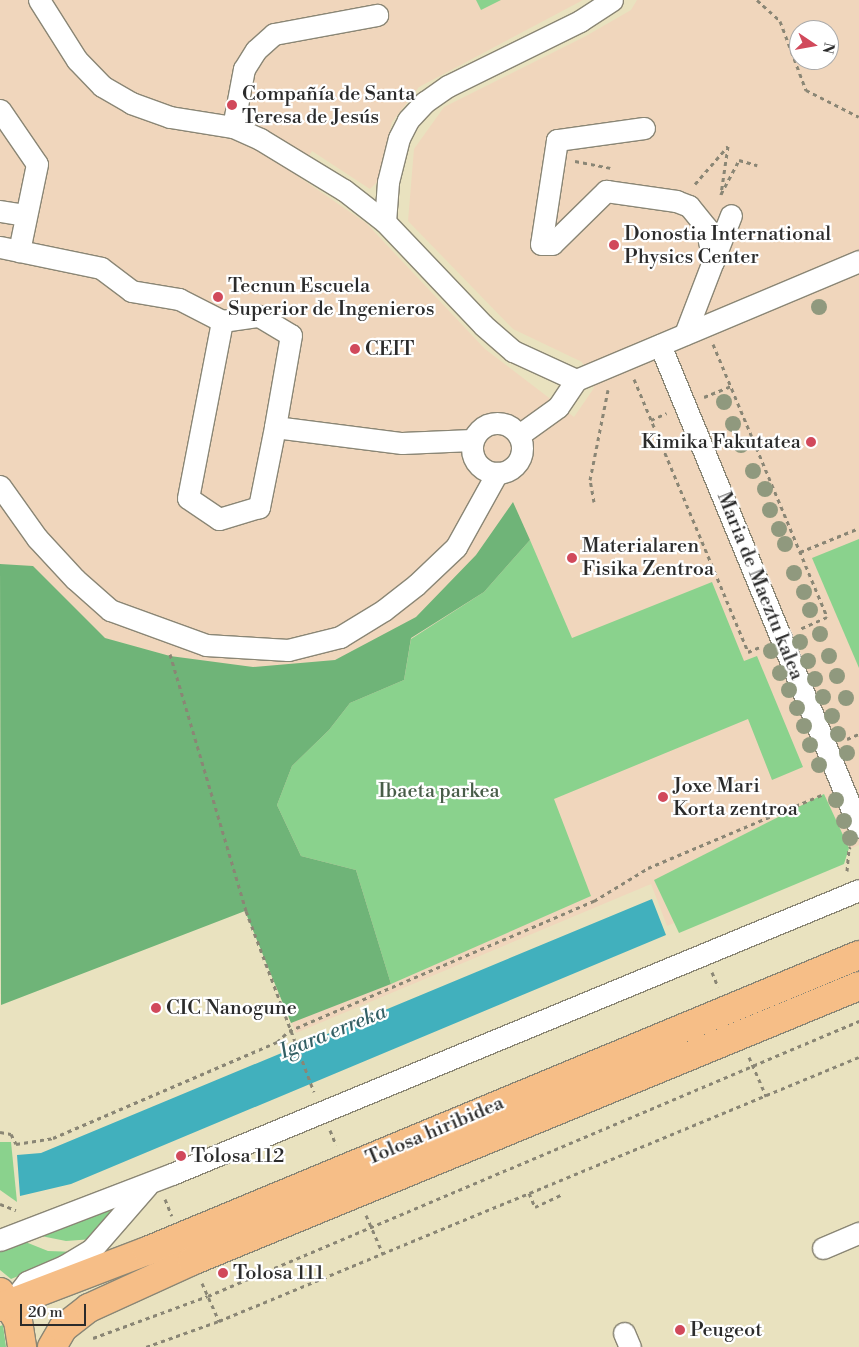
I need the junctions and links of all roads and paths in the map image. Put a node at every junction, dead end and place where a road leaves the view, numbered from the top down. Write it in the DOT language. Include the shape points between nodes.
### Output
graph roads {
  1 [pos="612,0"];
  2 [pos="757,0"];
  3 [pos="46,5"];
  4 [pos="377,15"];
  5 [pos="0,110"];
  6 [pos="859,117"];
  7 [pos="233,127"];
  8 [pos="644,128"];
  9 [pos="571,158"];
  10 [pos="757,165"];
  11 [pos="615,169"];
  12 [pos="690,183"];
  13 [pos="0,211"];
  14 [pos="26,215"];
  15 [pos="731,216"];
  16 [pos="385,222"];
  17 [pos="9,249"];
  18 [pos="714,261"];
  19 [pos="859,261"];
  20 [pos="222,321"];
  21 [pos="685,334"];
  22 [pos="660,345"];
  23 [pos="576,380"];
  24 [pos="730,386"];
  25 [pos="697,400"];
  26 [pos="276,427"];
  27 [pos="519,435"];
  28 [pos="472,440"];
  29 [pos="497,473"];
  30 [pos="0,486"];
  31 [pos="859,528"];
  32 [pos="800,552"];
  33 [pos="170,656"];
  34 [pos="859,734"];
  35 [pos="848,739"];
  36 [pos="824,794"];
  37 [pos="859,827"];
  38 [pos="859,890"];
  39 [pos="859,955"];
  40 [pos="727,983"];
  41 [pos="859,986"];
  42 [pos="709,990"];
  43 [pos="859,1022"];
  44 [pos="289,1031"];
  45 [pos="859,1057"];
  46 [pos="312,1088"];
  47 [pos="0,1132"];
  48 [pos="345,1140"];
  49 [pos="326,1148"];
  50 [pos="149,1184"];
  51 [pos="529,1193"];
  52 [pos="563,1194"];
  53 [pos="180,1208"];
  54 [pos="162,1216"];
  55 [pos="859,1233"];
  56 [pos="4,1236"];
  57 [pos="823,1248"];
  58 [pos="3,1301"];
  59 [pos="86,1341"];
  60 [pos="22,1347"];
  61 [pos="52,1347"];
  62 [pos="146,1347"];
  1 -- 16 [label="street" via="580,21 448,86 425,102 408,120 399,138 388,182"];
  2 -- 6 [label="path" via="780,21 806,90"];
  3 -- 7 [label="street" via="77,60 102,86 131,103 170,117"];
  4 -- 7 [label="street" via="274,34 256,50 244,69"];
  5 -- 14 [label="street" via="37,164"];
  7 -- 16 [label="street" via="344,190"];
  8 -- 18 [label="street" via="557,140 541,244 552,244 606,191 676,201 689,206 706,227"];
  9 -- 11 [label="path"];
  10 -- 12 [label="path" via="739,160 721,194 728,146 698,185"];
  13 -- 14 [label="street"];
  14 -- 17 [label="street"];
  15 -- 18 [label="street"];
  16 -- 23 [label="street" via="462,304 514,351"];
  17 -- 20 [label="street" via="101,268 131,291 179,300"];
  18 -- 21 [label="street"];
  19 -- 21 [label="street"];
  20 -- 26 [label="street" via="259,316 291,335"];
  20 -- 26 [label="street" via="188,498 219,519 259,507"];
  21 -- 22 [label="street"];
  22 -- 23 [label="street"];
  22 -- 37 [label="street, Maria de Maeztu kalea"];
  23 -- 27 [label="street" via="558,407"];
  24 -- 25 [label="path"];
  26 -- 28 [label="street" via="402,443"];
  27 -- 28 [label="street" via="506,424 497,422 479,429"];
  27 -- 29 [label="street" via="522,443 520,460 506,472"];
  28 -- 29 [label="street" via="471,449 477,464 483,470"];
  29 -- 30 [label="street" via="456,547 416,584 384,610 340,637 288,650 206,644 110,610 75,579 37,538"];
  31 -- 32 [label="path"];
  33 -- 44 [label="path" via="246,911"];
  34 -- 35 [label="path"];
  36 -- 44 [label="path" via="648,868 594,901"];
  38 -- 50 [label="street"];
  39 -- 58 [label="main road, Tolosa hiribidea" via="147,1251"];
  40 -- 42 [label="path"];
  41 -- 61 [label="main road, Tolosa hiribidea" via="184,1264 89,1308 63,1328"];
  43 -- 59 [label="path" via="208,1296"];
  44 -- 46 [label="path"];
  44 -- 47 [label="path" via="277,1042 53,1138 16,1144 11,1134"];
  45 -- 51 [label="path"];
  48 -- 49 [label="path"];
  50 -- 56 [label="street"];
  50 -- 58 [label="street" via="92,1249 27,1282"];
  51 -- 52 [label="path" via="535,1207"];
  51 -- 62 [label="path" via="219,1321"];
  53 -- 54 [label="path"];
  55 -- 57 [label="street"];
  58 -- 60 [label="main road" via="18,1321"];
}
